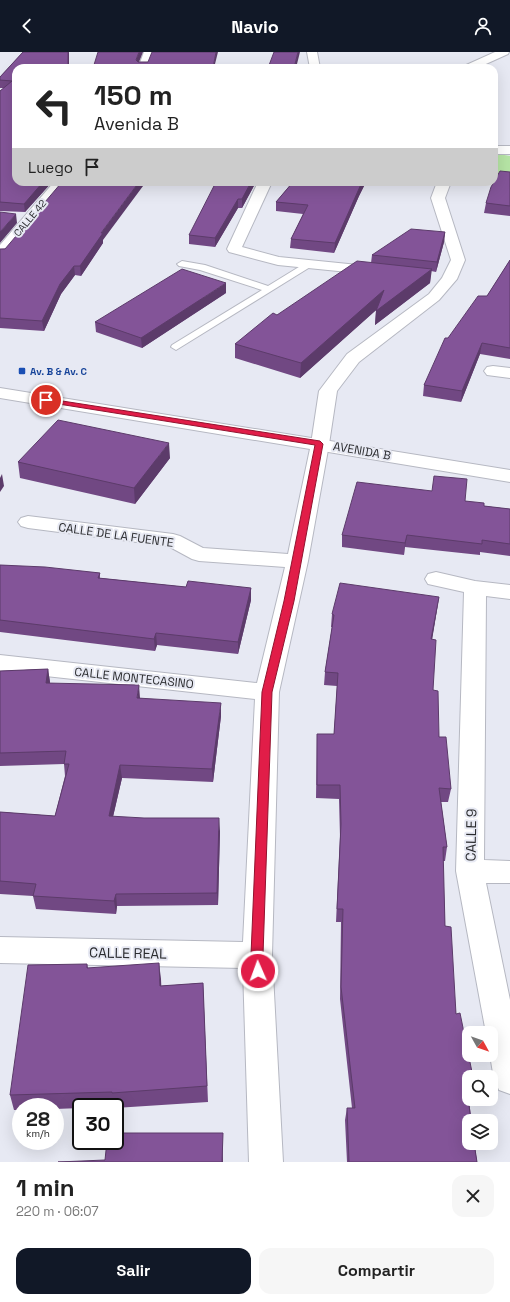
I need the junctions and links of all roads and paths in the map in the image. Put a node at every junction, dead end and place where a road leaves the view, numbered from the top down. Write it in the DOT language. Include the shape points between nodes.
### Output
graph roads {
  1 [pos="150,52"];
  2 [pos="312,52"];
  3 [pos="504,52"];
  4 [pos="145,64"];
  5 [pos="314,64"];
  6 [pos="477,64"];
  7 [pos="498,150"];
  8 [pos="510,150"];
  9 [pos="58,186"];
  10 [pos="263,186"];
  11 [pos="442,186"];
  12 [pos="15,217"];
  13 [pos="30,219"];
  14 [pos="0,254"];
  15 [pos="182,264"];
  16 [pos="310,264"];
  17 [pos="395,273"];
  18 [pos="269,289"];
  19 [pos="176,347"];
  20 [pos="493,370"];
  21 [pos="510,373"];
  22 [pos="0,393"];
  23 [pos="320,444"];
  24 [pos="510,476"];
  25 [pos="28,522"];
  26 [pos="297,561"];
  27 [pos="436,579"];
  28 [pos="476,588"];
  29 [pos="510,592"];
  30 [pos="0,663"];
  31 [pos="267,692"];
  32 [pos="470,871"];
  33 [pos="510,872"];
  34 [pos="0,950"];
  35 [pos="257,955"];
  36 [pos="510,1079"];
  37 [pos="266,1162"];
  1 -- 4 [label="street"];
  2 -- 5 [label="street"];
  3 -- 6 [label="street"];
  7 -- 8 [label="street"];
  9 -- 13 [label="street, CALLE 42"];
  10 -- 16 [label="street" via="234,249 278,261"];
  11 -- 23 [label="street" via="438,198 458,260 441,278 434,297 353,358 328,391"];
  12 -- 13 [label="street"];
  13 -- 14 [label="street, CALLE 42"];
  15 -- 18 [label="lane" via="202,267"];
  16 -- 17 [label="street"];
  16 -- 18 [label="lane"];
  18 -- 19 [label="lane"];
  20 -- 21 [label="street"];
  22 -- 23 [label="street, AVENIDA B"];
  23 -- 24 [label="street, AVENIDA B"];
  23 -- 26 [label="street"];
  25 -- 26 [label="street, CALLE DE LA FUENTE" via="173,540 199,554"];
  26 -- 31 [label="street"];
  27 -- 28 [label="street"];
  28 -- 29 [label="street"];
  28 -- 32 [label="street, CALLE 9"];
  30 -- 31 [label="street, CALLE MONTECASINO"];
  31 -- 35 [label="street"];
  32 -- 33 [label="street"];
  32 -- 36 [label="street, CALLE 9"];
  34 -- 35 [label="street, CALLE REAL"];
  35 -- 37 [label="street"];
}
